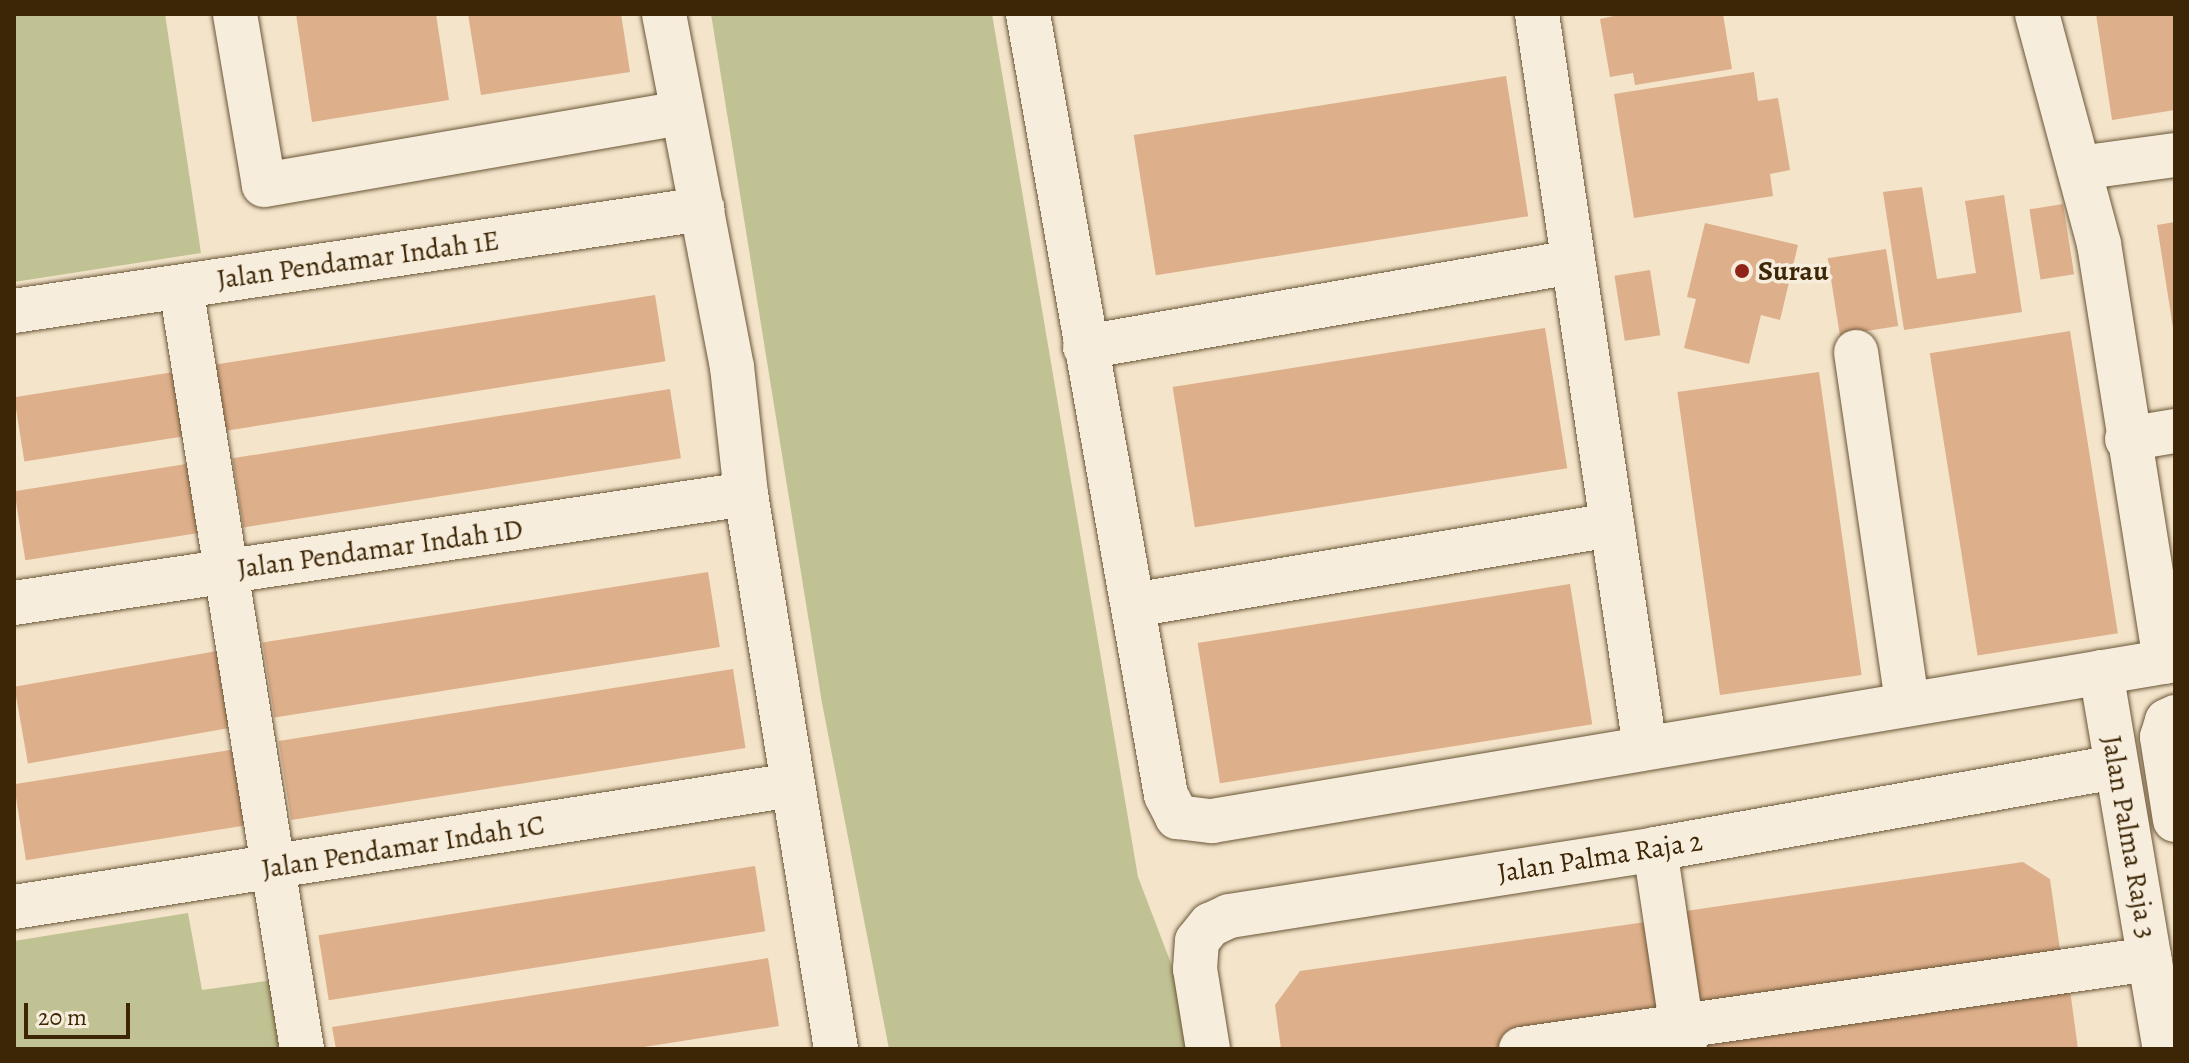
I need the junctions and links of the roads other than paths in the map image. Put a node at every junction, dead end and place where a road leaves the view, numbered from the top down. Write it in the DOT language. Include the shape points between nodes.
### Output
graph roads {
  1 [pos="235,14"];
  2 [pos="664,14"];
  3 [pos="1028,14"];
  4 [pos="1537,14"];
  5 [pos="2037,14"];
  6 [pos="679,113"];
  7 [pos="2175,155"];
  8 [pos="2079,168"];
  9 [pos="702,209"];
  10 [pos="1573,262"];
  11 [pos="181,287"];
  12 [pos="14,311"];
  13 [pos="1085,347"];
  14 [pos="1856,352"];
  15 [pos="2175,431"];
  16 [pos="2127,439"];
  17 [pos="746,494"];
  18 [pos="1612,525"];
  19 [pos="225,572"];
  20 [pos="14,603"];
  21 [pos="1133,605"];
  22 [pos="2170,661"];
  23 [pos="2101,672"];
  24 [pos="1907,702"];
  25 [pos="2175,717"];
  26 [pos="1645,748"];
  27 [pos="2117,767"];
  28 [pos="792,785"];
  29 [pos="2175,820"];
  30 [pos="1655,849"];
  31 [pos="270,868"];
  32 [pos="14,907"];
  33 [pos="2159,909"];
  34 [pos="2150,959"];
  35 [pos="1683,1038"];
  36 [pos="302,1049"];
  37 [pos="836,1049"];
  38 [pos="1208,1049"];
  39 [pos="1521,1049"];
  40 [pos="2165,1049"];
  1 -- 6 [label="street" via="264,185"];
  2 -- 6 [label="street"];
  3 -- 13 [label="street"];
  4 -- 10 [label="street"];
  5 -- 8 [label="street"];
  6 -- 9 [label="street"];
  7 -- 8 [label="street"];
  8 -- 16 [label="street" via="2099,244"];
  9 -- 11 [label="street, Jalan Pendamar Indah 1E"];
  9 -- 17 [label="street" via="732,367"];
  10 -- 13 [label="street"];
  10 -- 18 [label="street"];
  11 -- 12 [label="street, Jalan Pendamar Indah 1E"];
  11 -- 19 [label="street"];
  13 -- 21 [label="street"];
  14 -- 24 [label="street"];
  15 -- 16 [label="street"];
  16 -- 22 [label="street"];
  17 -- 19 [label="street, Jalan Pendamar Indah 1D"];
  17 -- 28 [label="street"];
  18 -- 21 [label="street"];
  18 -- 26 [label="street"];
  19 -- 20 [label="street, Jalan Pendamar Indah 1D"];
  19 -- 31 [label="street"];
  21 -- 26 [label="street" via="1166,795 1177,817 1190,822"];
  22 -- 23 [label="street"];
  23 -- 24 [label="street"];
  23 -- 27 [label="street, Jalan Palma Raja 3"];
  24 -- 26 [label="street"];
  25 -- 29 [label="street" via="2167,721 2162,737"];
  27 -- 30 [label="street, Jalan Palma Raja 2"];
  27 -- 33 [label="street, Jalan Palma Raja 3"];
  28 -- 31 [label="street, Jalan Pendamar Indah 1C"];
  28 -- 37 [label="street"];
  30 -- 35 [label="street"];
  30 -- 38 [label="street, Jalan Palma Raja 2" via="1229,916 1210,925 1197,941 1195,969"];
  31 -- 32 [label="street, Jalan Pendamar Indah 1C"];
  31 -- 36 [label="street"];
  33 -- 34 [label="street, Jalan Palma Raja 3"];
  34 -- 35 [label="street"];
  34 -- 40 [label="street, Jalan Palma Raja 3"];
  35 -- 39 [label="street"];
}
